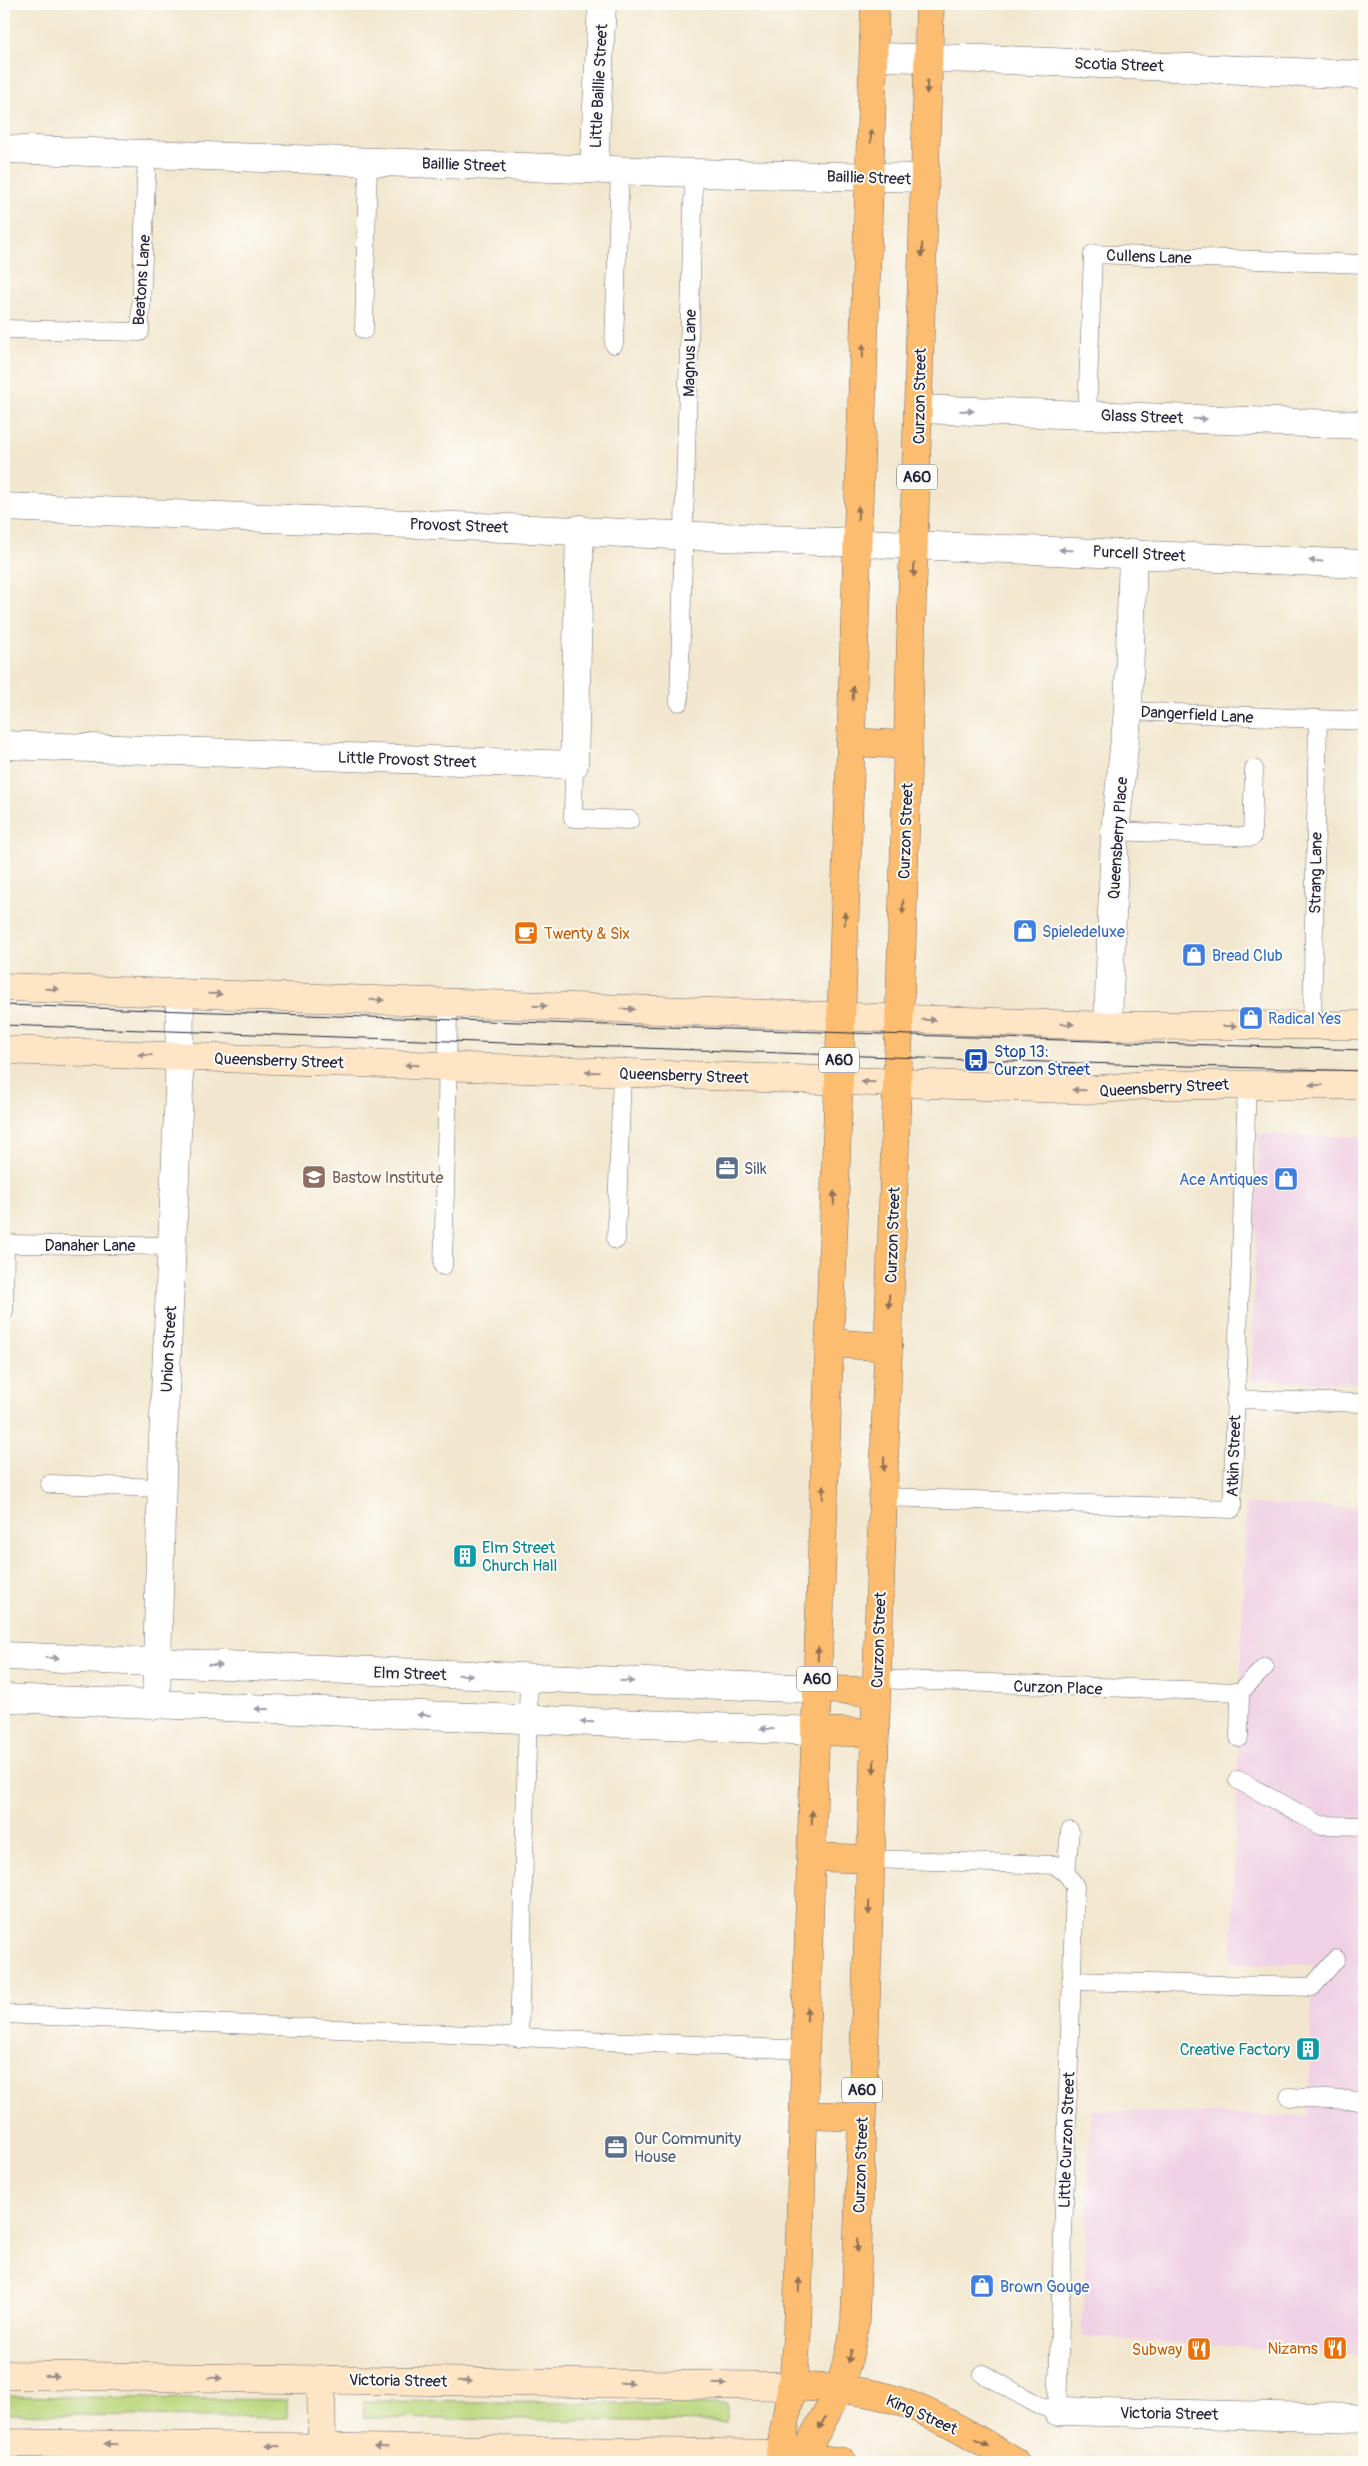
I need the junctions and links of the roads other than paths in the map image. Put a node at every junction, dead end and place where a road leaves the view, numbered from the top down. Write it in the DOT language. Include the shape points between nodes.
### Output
graph roads {
  1 [pos="602,4"];
  2 [pos="876,4"];
  3 [pos="930,4"];
  4 [pos="874,57"];
  5 [pos="928,58"];
  6 [pos="1364,75"];
  7 [pos="4,149"];
  8 [pos="147,154"];
  9 [pos="368,161"];
  10 [pos="607,168"];
  11 [pos="694,173"];
  12 [pos="869,177"];
  13 [pos="924,178"];
  14 [pos="1364,264"];
  15 [pos="4,329"];
  16 [pos="364,330"];
  17 [pos="614,344"];
  18 [pos="919,409"];
  19 [pos="1087,414"];
  20 [pos="1364,425"];
  21 [pos="4,507"];
  22 [pos="580,529"];
  23 [pos="685,534"];
  24 [pos="857,541"];
  25 [pos="914,543"];
  26 [pos="1133,553"];
  27 [pos="1364,564"];
  28 [pos="679,702"];
  29 [pos="1128,711"];
  30 [pos="1318,720"];
  31 [pos="1364,721"];
  32 [pos="852,742"];
  33 [pos="4,745"];
  34 [pos="908,745"];
  35 [pos="574,765"];
  36 [pos="1254,769"];
  37 [pos="630,820"];
  38 [pos="1115,831"];
  39 [pos="4,987"];
  40 [pos="180,993"];
  41 [pos="448,1003"];
  42 [pos="841,1016"];
  43 [pos="899,1019"];
  44 [pos="1364,1025"];
  45 [pos="1108,1026"];
  46 [pos="1312,1026"];
  47 [pos="4,1050"];
  48 [pos="180,1057"];
  49 [pos="447,1066"];
  50 [pos="622,1073"];
  51 [pos="838,1081"];
  52 [pos="897,1083"];
  53 [pos="1247,1083"];
  54 [pos="1364,1085"];
  55 [pos="616,1240"];
  56 [pos="5,1244"];
  57 [pos="174,1246"];
  58 [pos="443,1266"];
  59 [pos="4,1312"];
  60 [pos="829,1343"];
  61 [pos="888,1347"];
  62 [pos="1235,1399"];
  63 [pos="1364,1403"];
  64 [pos="50,1484"];
  65 [pos="162,1488"];
  66 [pos="883,1497"];
  67 [pos="4,1656"];
  68 [pos="157,1662"];
  69 [pos="1264,1667"];
  70 [pos="530,1677"];
  71 [pos="876,1685"];
  72 [pos="817,1689"];
  73 [pos="1240,1692"];
  74 [pos="4,1698"];
  75 [pos="156,1705"];
  76 [pos="528,1720"];
  77 [pos="815,1730"];
  78 [pos="875,1733"];
  79 [pos="1239,1738"];
  80 [pos="1238,1780"];
  81 [pos="1364,1826"];
  82 [pos="1070,1831"];
  83 [pos="811,1857"];
  84 [pos="870,1859"];
  85 [pos="1066,1873"];
  86 [pos="1336,1959"];
  87 [pos="1071,1981"];
  88 [pos="4,2014"];
  89 [pos="519,2038"];
  90 [pos="806,2050"];
  91 [pos="1289,2097"];
  92 [pos="1364,2101"];
  93 [pos="804,2115"];
  94 [pos="861,2117"];
  95 [pos="982,2374"];
  96 [pos="4,2375"];
  97 [pos="321,2379"];
  98 [pos="791,2386"];
  99 [pos="840,2390"];
  100 [pos="1057,2411"];
  101 [pos="1364,2418"];
  102 [pos="4,2443"];
  103 [pos="322,2446"];
  104 [pos="787,2457"];
  105 [pos="843,2462"];
  106 [pos="1015,2462"];
  1 -- 10 [label="street, Little Baillie Street"];
  2 -- 4 [label="highway, A60"];
  3 -- 5 [label="highway, Curzon Street / A60"];
  4 -- 5 [label="street, Scotia Street"];
  12 -- 4 [label="highway, A60, one-way"];
  5 -- 6 [label="street, Scotia Street"];
  5 -- 13 [label="highway, Curzon Street / A60, one-way"];
  7 -- 8 [label="street, Baillie Street"];
  8 -- 9 [label="street, Baillie Street"];
  8 -- 15 [label="lane, Beatons Lane" via="140,332"];
  9 -- 10 [label="street, Baillie Street"];
  9 -- 16 [label="lane"];
  10 -- 11 [label="street, Baillie Street"];
  10 -- 17 [label="lane"];
  11 -- 12 [label="street, Baillie Street"];
  11 -- 23 [label="lane, Magnus Lane"];
  12 -- 13 [label="street, Baillie Street"];
  24 -- 12 [label="highway, A60, one-way"];
  13 -- 18 [label="highway, Curzon Street / A60, one-way"];
  14 -- 19 [label="lane, Cullens Lane" via="1093,254"];
  18 -- 19 [label="street, Glass Street, one-way"];
  18 -- 25 [label="highway, Curzon Street / A60"];
  19 -- 20 [label="street, Glass Street, one-way"];
  21 -- 22 [label="street, Provost Street"];
  22 -- 23 [label="street, Provost Street"];
  22 -- 35 [label="street"];
  23 -- 24 [label="street, Provost Street"];
  23 -- 28 [label="lane, Magnus Lane"];
  24 -- 25 [label="street, Provost Street"];
  32 -- 24 [label="highway, A60, one-way"];
  26 -- 25 [label="street, Purcell Street, one-way"];
  25 -- 34 [label="highway, Curzon Street / A60, one-way"];
  27 -- 26 [label="street, Purcell Street, one-way"];
  26 -- 29 [label="street, Dangerfield Lane"];
  29 -- 30 [label="lane, Dangerfield Lane"];
  29 -- 38 [label="street, Queensberry Place"];
  30 -- 31 [label="lane, Dangerfield Lane"];
  30 -- 46 [label="lane, Strang Lane"];
  32 -- 34 [label="highway"];
  42 -- 32 [label="highway, A60, one-way"];
  33 -- 35 [label="street, Little Provost Street"];
  34 -- 43 [label="highway, Curzon Street / A60, one-way"];
  35 -- 37 [label="lane" via="574,818"];
  36 -- 38 [label="lane" via="1252,837"];
  38 -- 45 [label="street, Queensberry Place"];
  39 -- 40 [label="street, one-way"];
  40 -- 41 [label="street, one-way"];
  40 -- 48 [label="street, Union Street"];
  41 -- 42 [label="street, one-way"];
  41 -- 49 [label="lane"];
  42 -- 43 [label="street"];
  42 -- 51 [label="highway, A60"];
  43 -- 45 [label="street, one-way"];
  43 -- 52 [label="highway, Curzon Street / A60"];
  44 -- 46 [label="street"];
  45 -- 46 [label="street, one-way"];
  48 -- 47 [label="street, Queensberry Street, one-way"];
  49 -- 48 [label="street, Queensberry Street, one-way"];
  48 -- 57 [label="street, Union Street"];
  50 -- 49 [label="street, Queensberry Street, one-way"];
  49 -- 58 [label="lane"];
  50 -- 51 [label="street, Queensberry Street"];
  50 -- 55 [label="lane"];
  52 -- 51 [label="street, Queensberry Street, one-way"];
  60 -- 51 [label="highway, A60, one-way"];
  53 -- 52 [label="street, Queensberry Street, one-way" via="1145,1085 1093,1090"];
  52 -- 61 [label="highway, Curzon Street / A60, one-way"];
  54 -- 53 [label="street, Queensberry Street, one-way"];
  53 -- 62 [label="lane, Atkin Street"];
  56 -- 57 [label="lane, Danaher Lane"];
  56 -- 59 [label="lane, Danaher Lane"];
  57 -- 65 [label="street, Union Street"];
  60 -- 61 [label="highway"];
  72 -- 60 [label="highway, A60, one-way"];
  61 -- 66 [label="highway, Curzon Street / A60, one-way"];
  62 -- 63 [label="lane"];
  62 -- 66 [label="lane, Atkin Street" via="1232,1509"];
  64 -- 65 [label="lane"];
  65 -- 68 [label="street, Union Street"];
  66 -- 71 [label="highway, Curzon Street / A60"];
  67 -- 68 [label="street, Elm Street, one-way"];
  68 -- 70 [label="street, Elm Street, one-way"];
  68 -- 75 [label="street, Union Street"];
  69 -- 73 [label="lane"];
  70 -- 72 [label="street, Elm Street, one-way"];
  70 -- 76 [label="lane"];
  71 -- 72 [label="highway"];
  71 -- 73 [label="lane, Curzon Place"];
  71 -- 78 [label="highway, Curzon Street / A60"];
  72 -- 77 [label="highway, A60"];
  73 -- 79 [label="lane"];
  74 -- 75 [label="street"];
  76 -- 75 [label="street, one-way"];
  77 -- 76 [label="street, one-way"];
  76 -- 89 [label="lane"];
  77 -- 78 [label="highway"];
  83 -- 77 [label="highway, A60, one-way"];
  78 -- 84 [label="highway, Curzon Street / A60, one-way"];
  80 -- 81 [label="lane" via="1320,1825"];
  82 -- 85 [label="lane, Little Curzon Street"];
  83 -- 84 [label="highway"];
  90 -- 83 [label="highway, A60, one-way"];
  84 -- 85 [label="lane" via="1055,1865"];
  84 -- 94 [label="highway, Curzon Street / A60, one-way"];
  85 -- 87 [label="lane, Little Curzon Street" via="1074,1886"];
  86 -- 87 [label="lane" via="1312,1987"];
  87 -- 100 [label="lane, Little Curzon Street"];
  88 -- 89 [label="lane"];
  89 -- 90 [label="lane"];
  90 -- 93 [label="highway, A60"];
  91 -- 92 [label="lane"];
  93 -- 94 [label="highway"];
  98 -- 93 [label="highway, A60, one-way" via="797,2334"];
  94 -- 99 [label="highway, Curzon Street / A60, one-way" via="855,2321 851,2353"];
  95 -- 100 [label="lane, Victoria Street" via="1038,2405"];
  96 -- 97 [label="street, Victoria Street, one-way"];
  97 -- 98 [label="street, Victoria Street, one-way"];
  97 -- 103 [label="street"];
  98 -- 99 [label="highway, King Street"];
  98 -- 104 [label="highway, A60"];
  99 -- 104 [label="highway, Curzon Street, one-way"];
  99 -- 106 [label="highway, King Street, one-way" via="879,2395 905,2404"];
  100 -- 101 [label="street, Victoria Street"];
  103 -- 102 [label="street, one-way"];
  104 -- 103 [label="street, one-way"];
  104 -- 105 [label="highway"];
}
